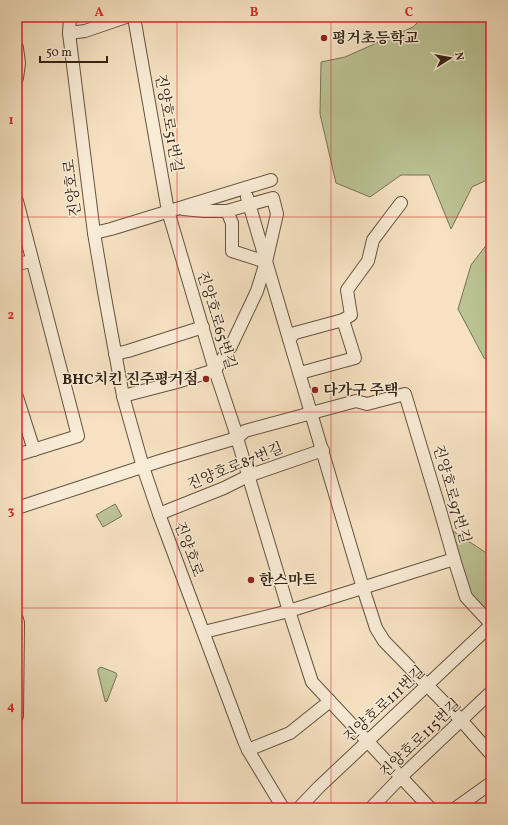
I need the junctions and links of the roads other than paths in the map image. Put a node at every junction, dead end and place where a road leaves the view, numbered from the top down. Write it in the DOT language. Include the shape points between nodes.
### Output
graph roads {
  1 [pos="70,17"];
  2 [pos="126,17"];
  3 [pos="134,17"];
  4 [pos="69,33"];
  5 [pos="17,48"];
  6 [pos="17,78"];
  7 [pos="271,180"];
  8 [pos="245,188"];
  9 [pos="17,201"];
  10 [pos="401,203"];
  11 [pos="249,205"];
  12 [pos="173,210"];
  13 [pos="227,211"];
  14 [pos="94,233"];
  15 [pos="32,260"];
  16 [pos="266,262"];
  17 [pos="17,264"];
  18 [pos="343,320"];
  19 [pos="203,327"];
  20 [pos="289,338"];
  21 [pos="115,354"];
  22 [pos="215,370"];
  23 [pos="300,373"];
  24 [pos="123,396"];
  25 [pos="17,397"];
  26 [pos="312,413"];
  27 [pos="237,438"];
  28 [pos="34,450"];
  29 [pos="323,450"];
  30 [pos="17,456"];
  31 [pos="143,466"];
  32 [pos="248,476"];
  33 [pos="17,508"];
  34 [pos="159,514"];
  35 [pos="454,559"];
  36 [pos="363,588"];
  37 [pos="289,611"];
  38 [pos="17,619"];
  39 [pos="491,625"];
  40 [pos="204,632"];
  41 [pos="427,686"];
  42 [pos="491,692"];
  43 [pos="330,701"];
  44 [pos="17,716"];
  45 [pos="461,720"];
  46 [pos="368,742"];
  47 [pos="248,750"];
  48 [pos="491,754"];
  49 [pos="401,777"];
  50 [pos="491,783"];
  51 [pos="283,808"];
  52 [pos="299,808"];
  53 [pos="371,808"];
  54 [pos="430,808"];
  55 [pos="456,808"];
  1 -- 4 [label="street, 진양호로"];
  2 -- 4 [label="street"];
  3 -- 12 [label="street, 진양호로51번길"];
  4 -- 14 [label="street, 진양호로"];
  5 -- 6 [label="street"];
  7 -- 8 [label="street"];
  8 -- 11 [label="street"];
  8 -- 12 [label="street"];
  9 -- 15 [label="street"];
  10 -- 18 [label="street" via="373,240 368,261 347,290 351,315"];
  11 -- 13 [label="street"];
  11 -- 16 [label="street"];
  11 -- 16 [label="street" via="273,198 283,214"];
  12 -- 13 [label="street"];
  12 -- 14 [label="street"];
  12 -- 19 [label="street, 진양호로65번길"];
  13 -- 16 [label="street" via="232,223 232,251"];
  14 -- 21 [label="street, 진양호로"];
  15 -- 17 [label="street"];
  15 -- 28 [label="street" via="78,436"];
  16 -- 20 [label="street"];
  16 -- 22 [label="street" via="257,291 231,346"];
  18 -- 20 [label="street" via="295,333"];
  18 -- 23 [label="street" via="354,358"];
  19 -- 21 [label="street"];
  19 -- 22 [label="street, 진양호로65번길"];
  20 -- 23 [label="street"];
  21 -- 24 [label="street, 진양호로"];
  22 -- 24 [label="street"];
  22 -- 27 [label="street, 진양호로65번길"];
  23 -- 26 [label="street"];
  24 -- 31 [label="street, 진양호로"];
  25 -- 28 [label="street"];
  26 -- 27 [label="street" via="246,431"];
  26 -- 29 [label="street"];
  26 -- 35 [label="street, 진양호로97번길" via="356,402 367,404 405,394"];
  27 -- 31 [label="street"];
  27 -- 32 [label="street, 진양호로65번길"];
  28 -- 30 [label="street"];
  29 -- 32 [label="street, 진양호로87번길"];
  29 -- 36 [label="street"];
  31 -- 33 [label="street"];
  31 -- 34 [label="street, 진양호로"];
  32 -- 34 [label="street, 진양호로87번길"];
  32 -- 37 [label="street"];
  34 -- 40 [label="street, 진양호로"];
  35 -- 36 [label="street, 진양호로97번길"];
  35 -- 39 [label="street" via="466,597"];
  36 -- 37 [label="street, 진양호로97번길"];
  36 -- 41 [label="street" via="376,628 384,641"];
  37 -- 40 [label="street, 진양호로97번길"];
  37 -- 43 [label="street" via="312,682"];
  38 -- 44 [label="street"];
  39 -- 41 [label="street, 진양호로111번길"];
  40 -- 47 [label="street, 진양호로"];
  41 -- 45 [label="street"];
  41 -- 46 [label="street, 진양호로111번길"];
  42 -- 45 [label="street, 진양호로115번길"];
  43 -- 46 [label="street"];
  43 -- 47 [label="street" via="290,733"];
  45 -- 48 [label="street"];
  45 -- 49 [label="street, 진양호로115번길"];
  46 -- 49 [label="street"];
  46 -- 52 [label="street, 진양호로111번길"];
  47 -- 51 [label="street, 진양호로"];
  49 -- 53 [label="street, 진양호로115번길"];
  49 -- 54 [label="street"];
  50 -- 55 [label="street"];
}
